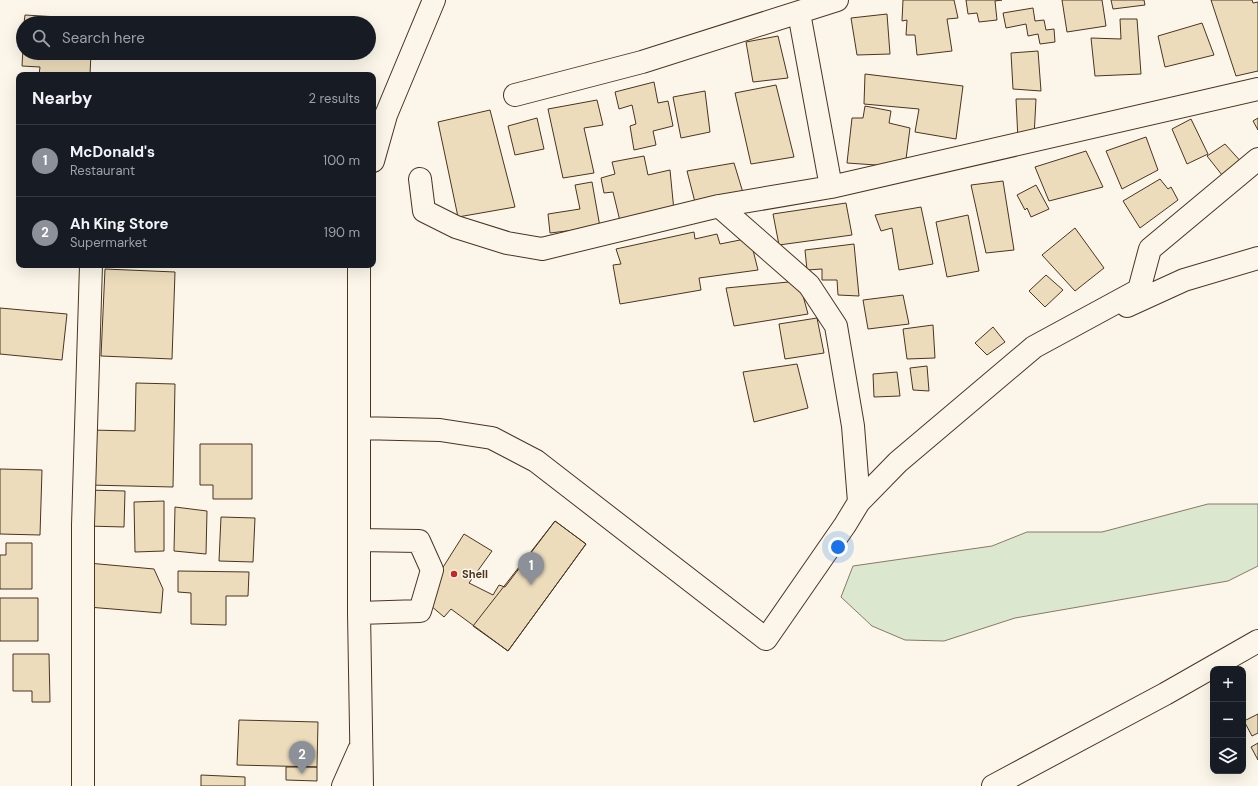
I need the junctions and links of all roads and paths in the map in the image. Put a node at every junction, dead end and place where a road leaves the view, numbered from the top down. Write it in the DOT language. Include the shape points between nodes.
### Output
graph roads {
  1 [pos="434,0"];
  2 [pos="837,0"];
  3 [pos="799,13"];
  4 [pos="1258,89"];
  5 [pos="514,96"];
  6 [pos="376,150"];
  7 [pos="1258,159"];
  8 [pos="420,179"];
  9 [pos="831,186"];
  10 [pos="719,206"];
  11 [pos="1258,258"];
  12 [pos="91,268"];
  13 [pos="359,268"];
  14 [pos="1034,347"];
  15 [pos="359,428"];
  16 [pos="859,502"];
  17 [pos="359,540"];
  18 [pos="359,613"];
  19 [pos="1258,641"];
  20 [pos="362,744"];
  21 [pos="83,786"];
  22 [pos="343,786"];
  23 [pos="362,786"];
  24 [pos="993,786"];
  1 -- 6 [label="street" via="386,115"];
  2 -- 3 [label="street"];
  3 -- 5 [label="street" via="642,62"];
  3 -- 9 [label="street"];
  4 -- 9 [label="street"];
  7 -- 14 [label="street" via="1150,249 1139,290"];
  8 -- 10 [label="street" via="424,211 456,228 507,243 542,249"];
  9 -- 10 [label="street"];
  10 -- 16 [label="street" via="809,285 836,326 853,426"];
  11 -- 14 [label="street" via="1184,280"];
  12 -- 21 [label="street" via="83,525"];
  13 -- 15 [label="street"];
  14 -- 16 [label="street" via="898,462"];
  15 -- 16 [label="street" via="440,430 492,438 536,461 766,639"];
  15 -- 17 [label="street"];
  17 -- 18 [label="street"];
  17 -- 18 [label="street" via="419,541 432,570 420,611"];
  18 -- 20 [label="street"];
  19 -- 24 [label="street"];
  20 -- 22 [label="street"];
  20 -- 23 [label="street"];
}
